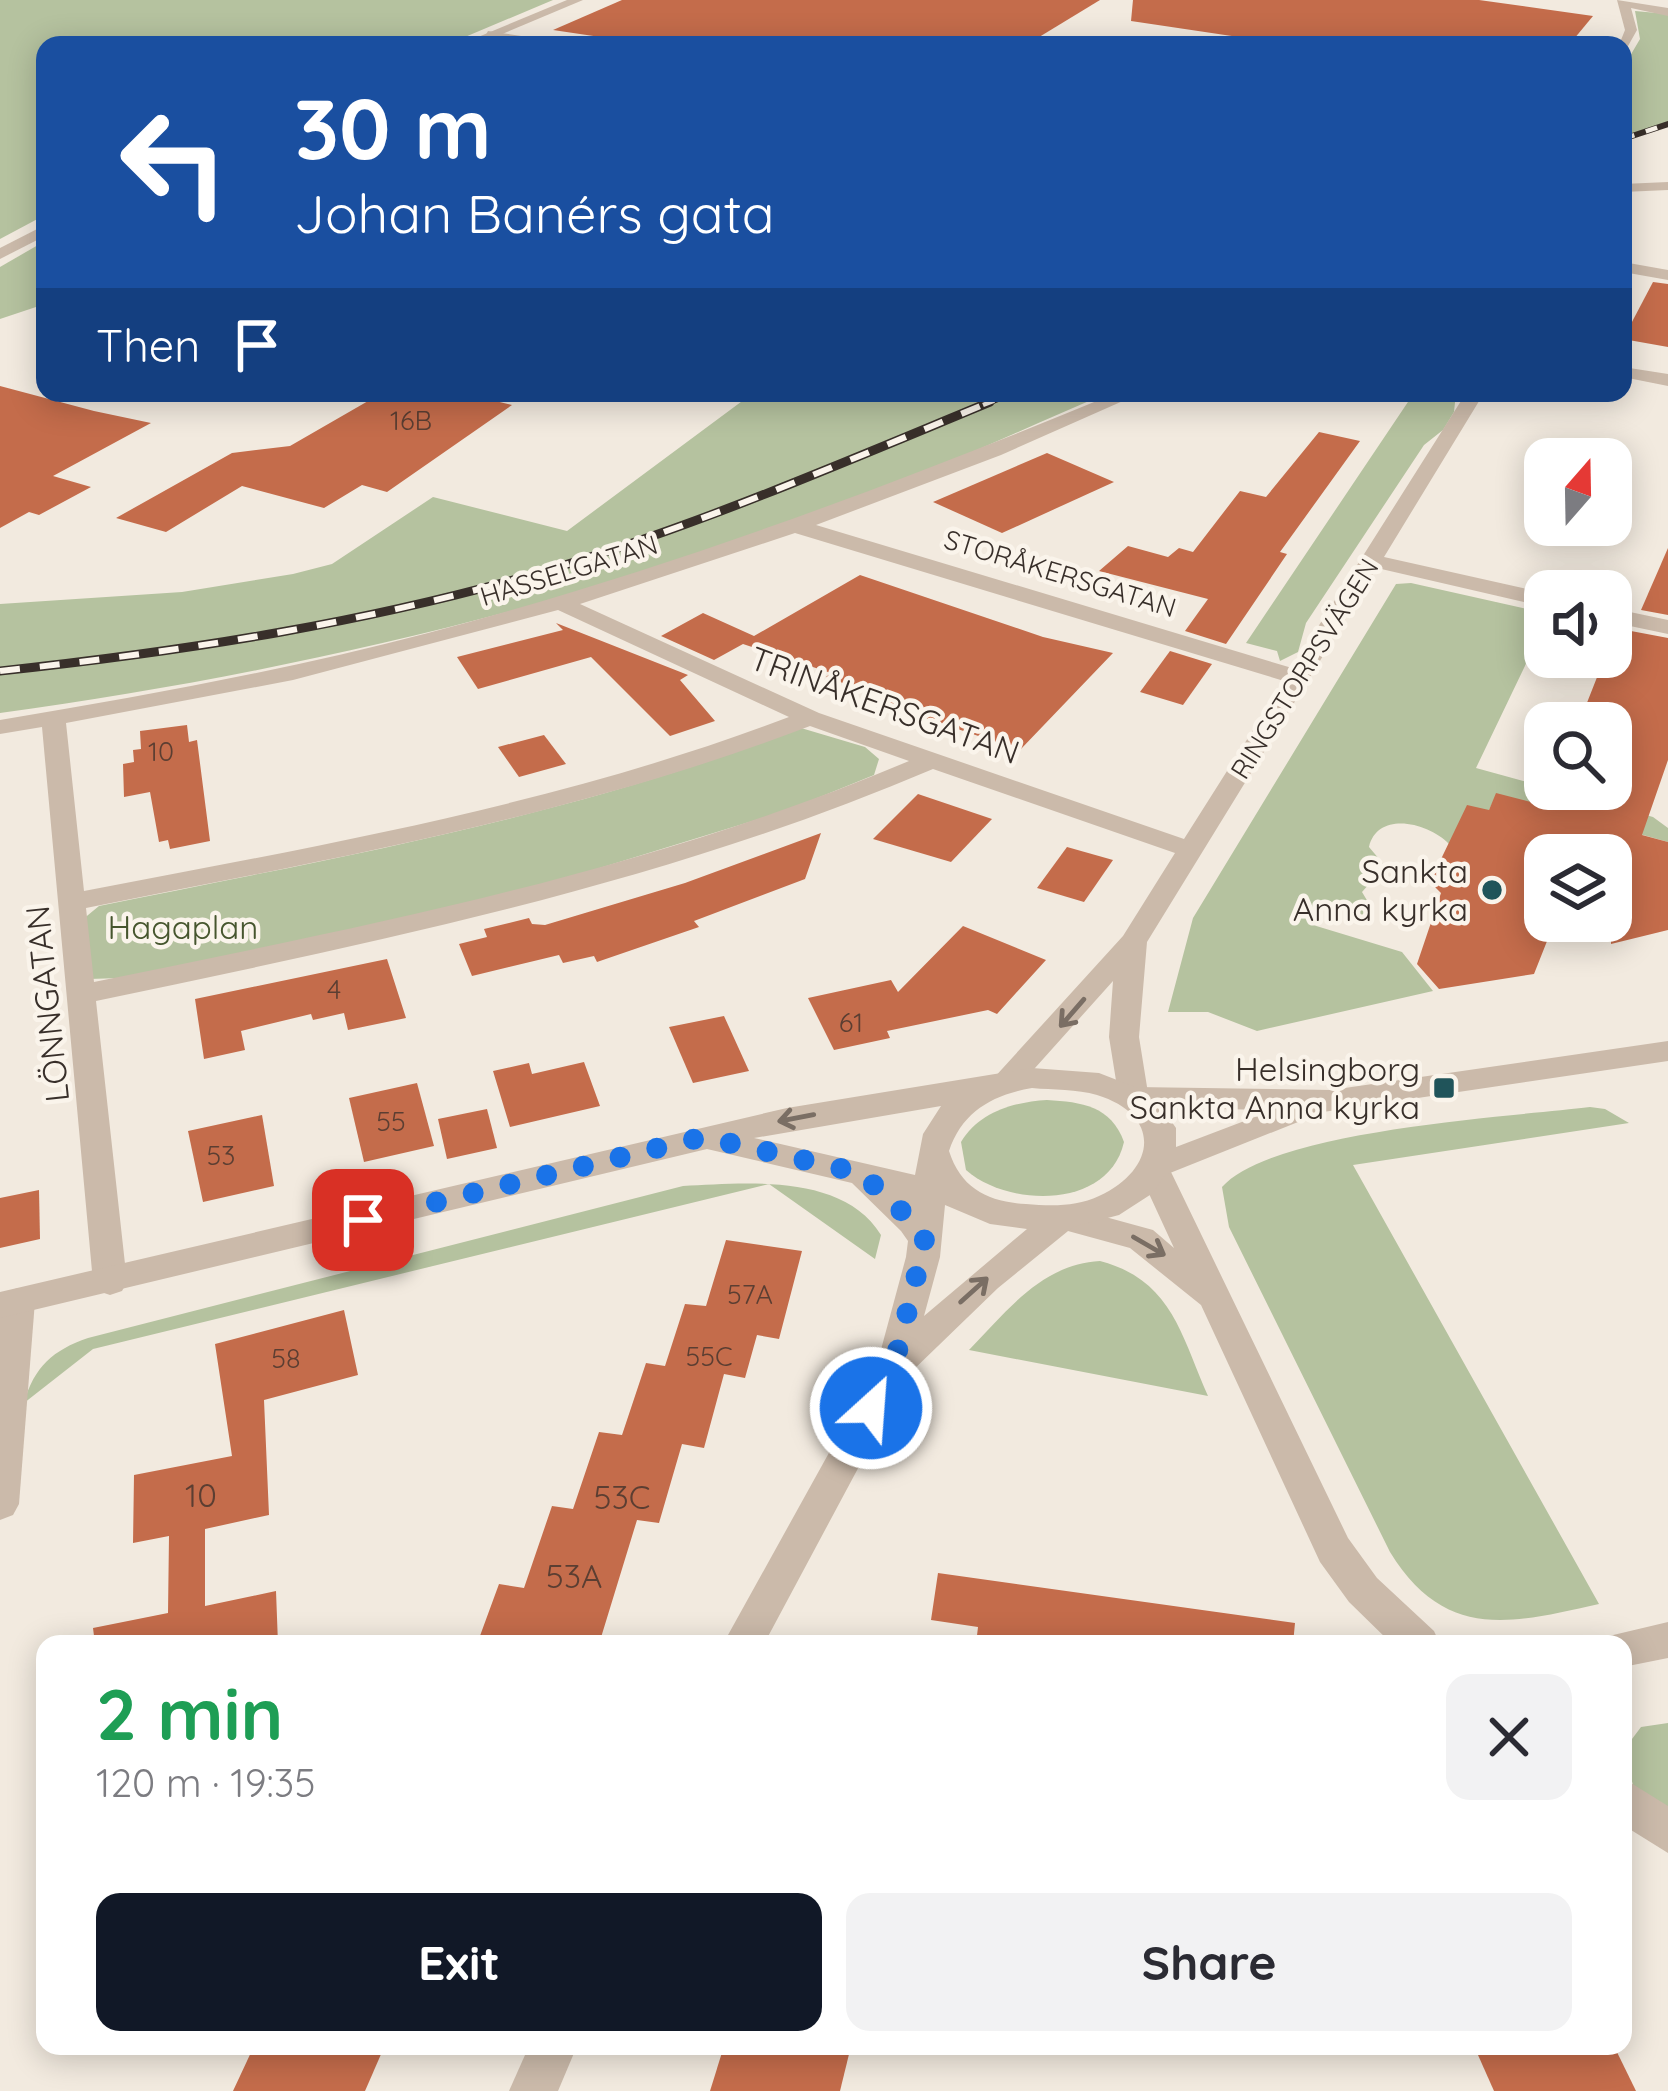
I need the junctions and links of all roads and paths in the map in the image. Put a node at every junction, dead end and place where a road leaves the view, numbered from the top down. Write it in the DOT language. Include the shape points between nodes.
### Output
graph roads {
  1 [pos="577,0"];
  2 [pos="1623,2"];
  3 [pos="1668,12"];
  4 [pos="488,35"];
  5 [pos="495,36"];
  6 [pos="1629,36"];
  7 [pos="1668,186"];
  8 [pos="1632,187"];
  9 [pos="36,235"];
  10 [pos="0,254"];
  11 [pos="1632,269"];
  12 [pos="1668,275"];
  13 [pos="1632,374"];
  14 [pos="1668,380"];
  15 [pos="1110,402"];
  16 [pos="1469,402"];
  17 [pos="802,528"];
  18 [pos="1372,561"];
  19 [pos="1524,595"];
  20 [pos="562,604"];
  21 [pos="1632,620"];
  22 [pos="1668,628"];
  23 [pos="1300,678"];
  24 [pos="811,718"];
  25 [pos="53,719"];
  26 [pos="0,727"];
  27 [pos="932,760"];
  28 [pos="1192,850"];
  29 [pos="74,902"];
  30 [pos="1133,942"];
  31 [pos="84,994"];
  32 [pos="1668,1051"];
  33 [pos="998,1084"];
  34 [pos="1136,1095"];
  35 [pos="1331,1101"];
  36 [pos="703,1137"];
  37 [pos="1157,1169"];
  38 [pos="861,1173"];
  39 [pos="946,1194"];
  40 [pos="1065,1219"];
  41 [pos="925,1241"];
  42 [pos="110,1282"];
  43 [pos="1212,1302"];
  44 [pos="9,1303"];
  45 [pos="893,1369"];
  46 [pos="0,1504"];
  47 [pos="748,1635"];
  48 [pos="1411,1635"];
  49 [pos="1668,1640"];
  50 [pos="1632,1647"];
  51 [pos="1632,1806"];
  52 [pos="1668,1832"];
  53 [pos="549,2055"];
  54 [pos="532,2091"];
  1 -- 4 [label="street"];
  2 -- 3 [label="street"];
  2 -- 6 [label="street"];
  4 -- 5 [label="street"];
  7 -- 8 [label="street"];
  9 -- 10 [label="street"];
  11 -- 12 [label="street"];
  13 -- 14 [label="street"];
  15 -- 17 [label="street, HASSELGATAN"];
  16 -- 18 [label="street, RINGSTORPSVÄGEN"];
  17 -- 20 [label="street, HASSELGATAN"];
  17 -- 23 [label="street, STORÅKERSGATAN"];
  18 -- 19 [label="street"];
  18 -- 23 [label="street, RINGSTORPSVÄGEN"];
  20 -- 24 [label="street, TRINÅKERSGATAN"];
  20 -- 25 [label="street, HASSELGATAN" via="159,704"];
  21 -- 22 [label="street"];
  23 -- 28 [label="street, RINGSTORPSVÄGEN"];
  24 -- 27 [label="street, TRINÅKERSGATAN"];
  24 -- 29 [label="street" via="740,748 477,821"];
  25 -- 26 [label="street, HASSELGATAN"];
  25 -- 29 [label="street, LÖNNGATAN"];
  27 -- 28 [label="street, TRINÅKERSGATAN"];
  27 -- 31 [label="street" via="790,819 630,870"];
  28 -- 30 [label="street, RINGSTORPSVÄGEN"];
  29 -- 31 [label="street, LÖNNGATAN"];
  30 -- 33 [label="street, RINGSTORPSVÄGEN, one-way"];
  30 -- 34 [label="street, RINGSTORPSVÄGEN" via="1122,1025"];
  31 -- 42 [label="street, LÖNNGATAN"];
  32 -- 35 [label="street"];
  33 -- 34 [label="street" via="1076,1079"];
  33 -- 36 [label="street, one-way"];
  33 -- 39 [label="street" via="954,1108 933,1151"];
  34 -- 35 [label="street"];
  34 -- 37 [label="street" via="1160,1127"];
  35 -- 37 [label="street"];
  36 -- 38 [label="street"];
  36 -- 42 [label="street"];
  37 -- 40 [label="street" via="1118,1202"];
  37 -- 43 [label="street"];
  38 -- 39 [label="street"];
  38 -- 41 [label="street"];
  39 -- 40 [label="street" via="993,1213"];
  39 -- 41 [label="street"];
  40 -- 43 [label="street, one-way" via="1141,1239"];
  45 -- 40 [label="street, one-way" via="986,1279"];
  41 -- 45 [label="street"];
  42 -- 44 [label="street"];
  43 -- 48 [label="street" via="1334,1550"];
  44 -- 46 [label="street"];
  45 -- 47 [label="street"];
  49 -- 50 [label="street"];
  51 -- 52 [label="street"];
  53 -- 54 [label="street"];
}
